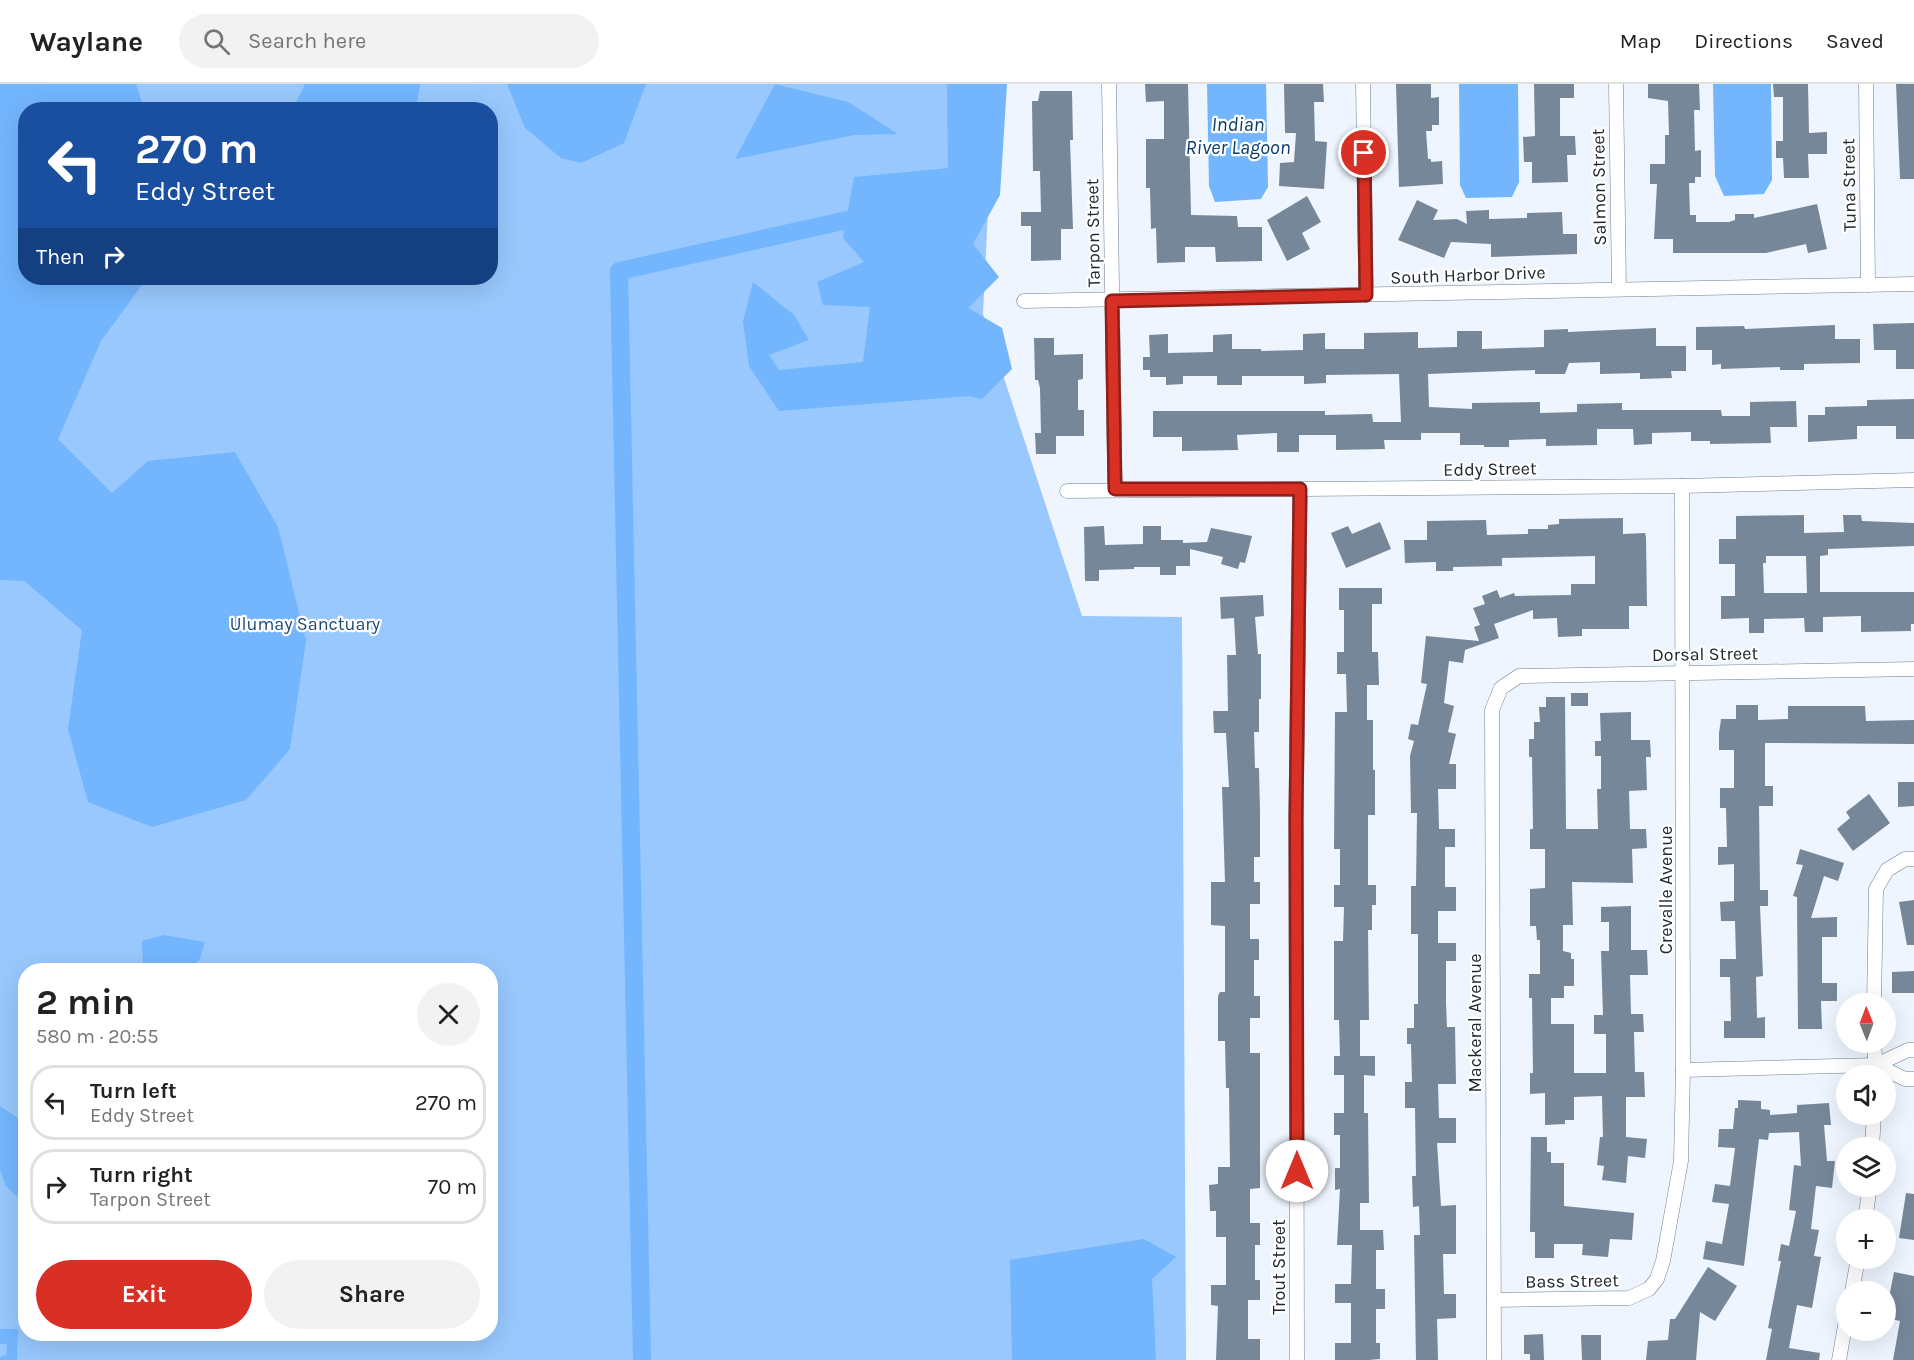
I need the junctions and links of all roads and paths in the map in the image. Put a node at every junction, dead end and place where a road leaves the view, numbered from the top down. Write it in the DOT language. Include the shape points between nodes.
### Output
graph roads {
  1 [pos="1109,84"];
  2 [pos="1362,84"];
  3 [pos="1616,84"];
  4 [pos="1866,84"];
  5 [pos="1868,285"];
  6 [pos="1914,285"];
  7 [pos="1618,289"];
  8 [pos="1366,295"];
  9 [pos="1024,301"];
  10 [pos="1112,301"];
  11 [pos="1914,480"];
  12 [pos="1682,486"];
  13 [pos="1115,489"];
  14 [pos="1300,489"];
  15 [pos="1067,491"];
  16 [pos="1914,669"];
  17 [pos="1684,672"];
  18 [pos="1501,688"];
  19 [pos="1914,859"];
  20 [pos="1874,993"];
  21 [pos="1914,1050"];
  22 [pos="1884,1065"];
  23 [pos="1683,1070"];
  24 [pos="1836,1070"];
  25 [pos="1896,1076"];
  26 [pos="1914,1079"];
  27 [pos="1649,1289"];
  28 [pos="1494,1300"];
  29 [pos="1842,1341"];
  30 [pos="1298,1360"];
  31 [pos="1494,1360"];
  32 [pos="1839,1360"];
  1 -- 10 [label="street, Tarpon Street"];
  2 -- 8 [label="street"];
  3 -- 7 [label="street, Salmon Street"];
  4 -- 5 [label="street, Tuna Street"];
  5 -- 6 [label="street, South Harbor Drive"];
  5 -- 7 [label="street, South Harbor Drive"];
  7 -- 8 [label="street, South Harbor Drive"];
  8 -- 10 [label="street, South Harbor Drive"];
  9 -- 10 [label="street, South Harbor Drive"];
  10 -- 13 [label="street, Tarpon Street"];
  11 -- 12 [label="street, Eddy Street"];
  12 -- 14 [label="street, Eddy Street"];
  12 -- 17 [label="street, Crevalle Avenue"];
  13 -- 14 [label="street, Eddy Street"];
  13 -- 15 [label="street, Eddy Street"];
  14 -- 30 [label="street, Trout Street" via="1296,805"];
  16 -- 17 [label="street, Dorsal Street"];
  17 -- 18 [label="street, Dorsal Street" via="1519,676"];
  17 -- 23 [label="street, Crevalle Avenue"];
  18 -- 28 [label="street, Mackeral Avenue" via="1492,710"];
  19 -- 20 [label="street" via="1905,859 1887,870 1876,889"];
  21 -- 22 [label="street"];
  23 -- 24 [label="street"];
  23 -- 27 [label="street, Crevalle Avenue" via="1681,1161 1663,1261"];
  25 -- 26 [label="street"];
  27 -- 28 [label="street, Bass Street" via="1629,1298"];
  28 -- 31 [label="street, Mackeral Avenue"];
  29 -- 32 [label="street"];
}
